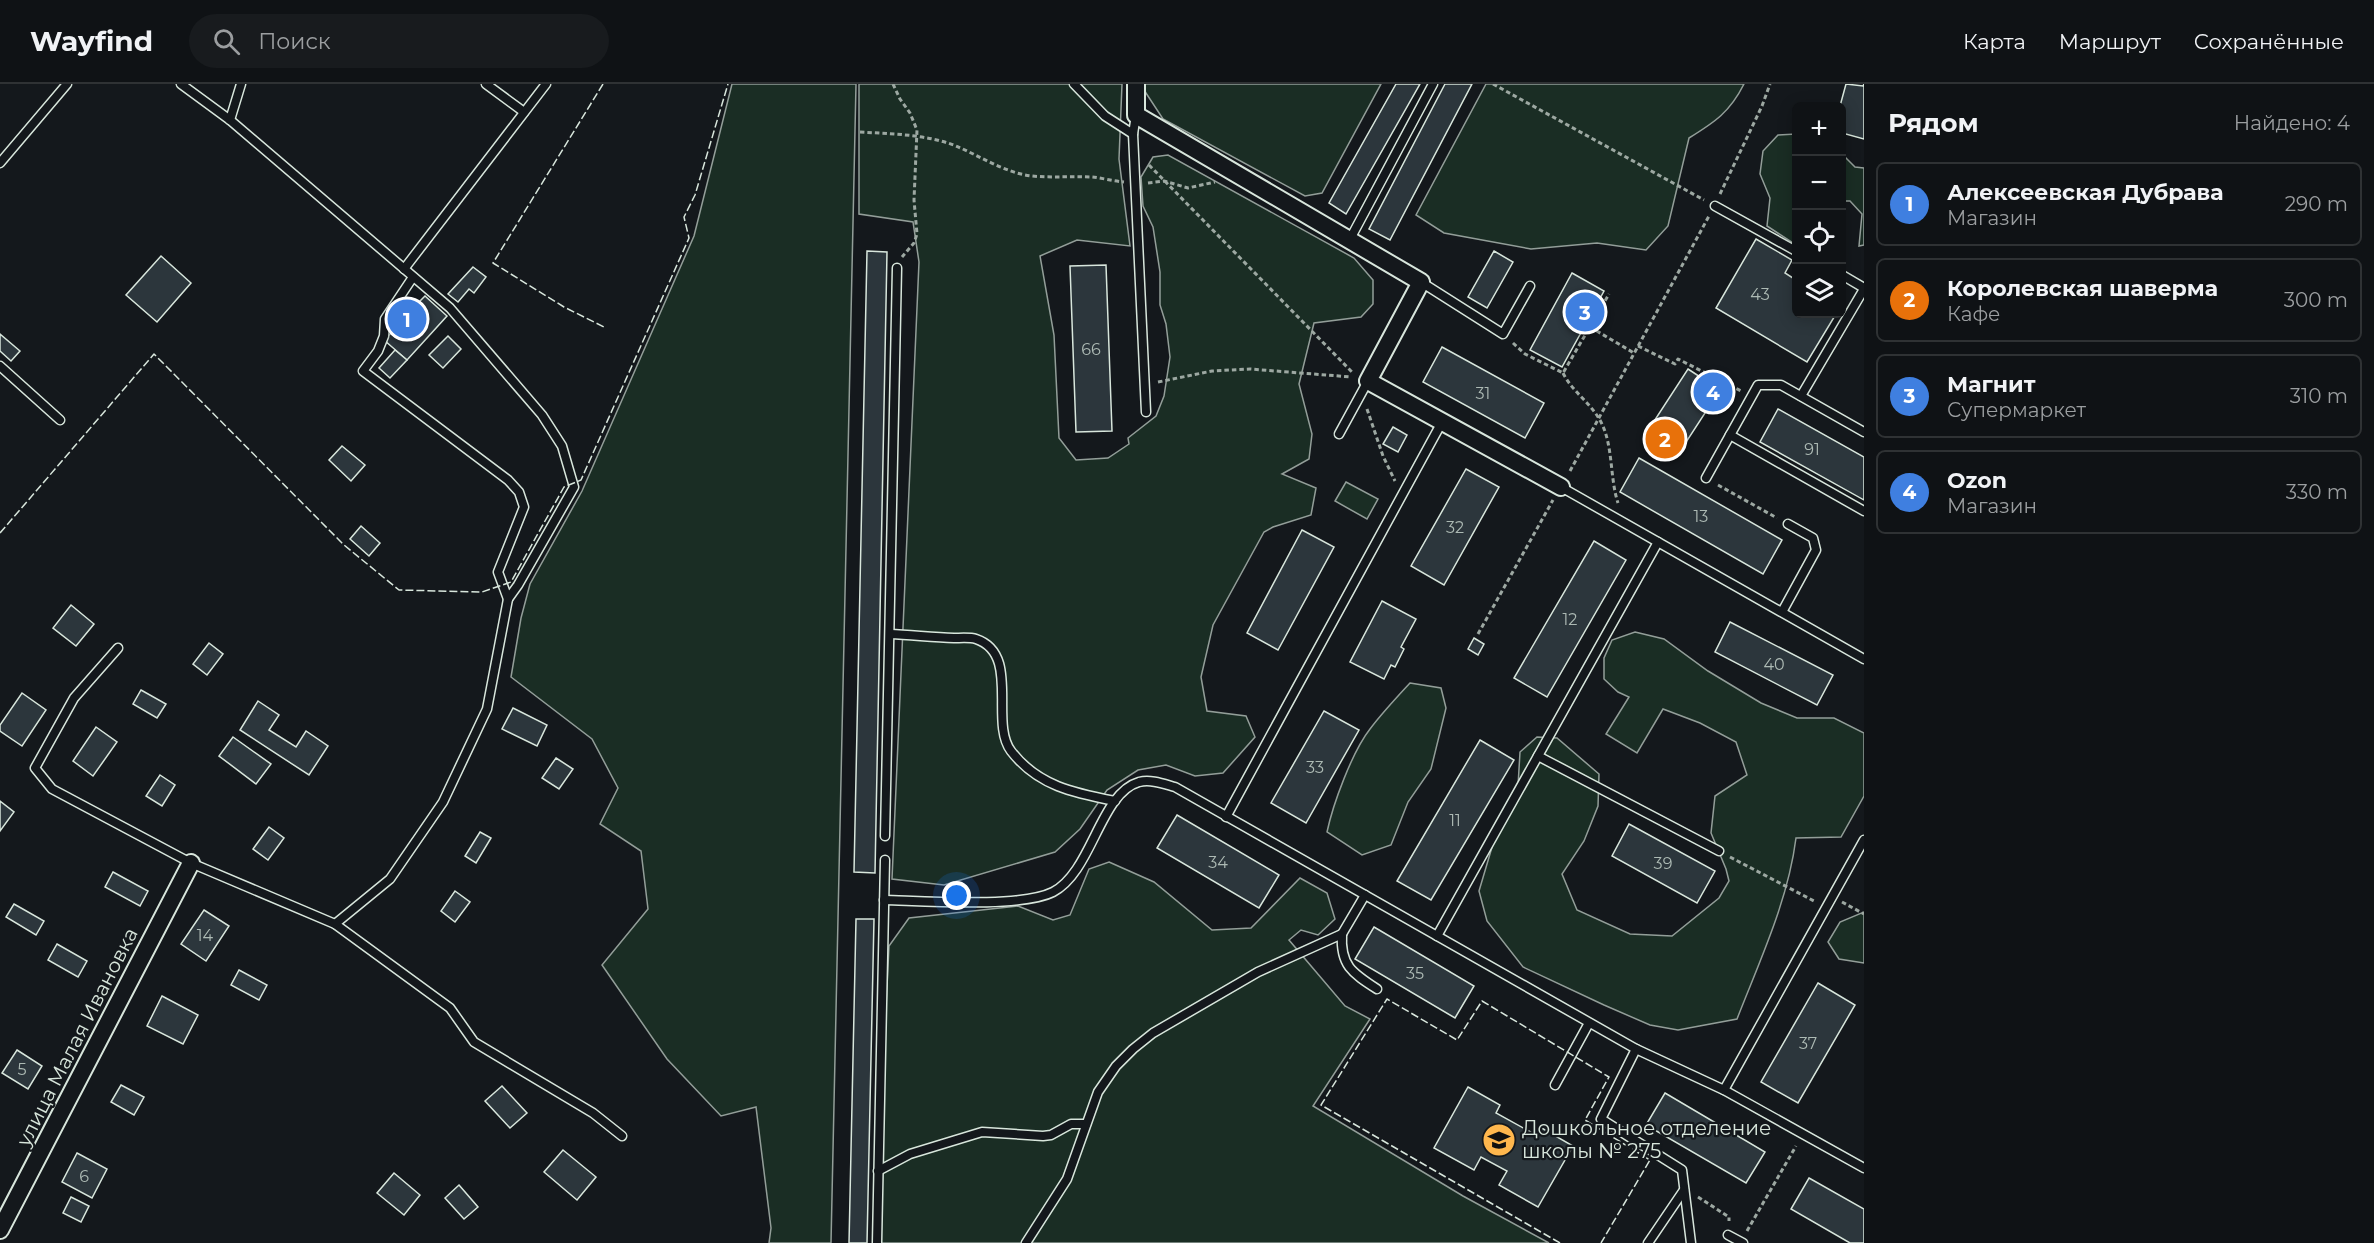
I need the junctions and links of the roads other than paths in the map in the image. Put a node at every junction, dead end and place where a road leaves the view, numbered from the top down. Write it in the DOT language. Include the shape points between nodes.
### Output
graph roads {
  1 [pos="67,84"];
  2 [pos="181,84"];
  3 [pos="241,84"];
  4 [pos="486,84"];
  5 [pos="546,84"];
  6 [pos="1074,84"];
  7 [pos="1136,84"];
  8 [pos="1433,84"];
  9 [pos="524,112"];
  10 [pos="1136,115"];
  11 [pos="230,120"];
  12 [pos="1133,134"];
  13 [pos="0,163"];
  14 [pos="1714,206"];
  15 [pos="1349,242"];
  16 [pos="1792,248"];
  17 [pos="897,268"];
  18 [pos="405,269"];
  19 [pos="413,276"];
  20 [pos="1846,277"];
  21 [pos="1421,282"];
  22 [pos="1530,286"];
  23 [pos="1864,288"];
  24 [pos="0,366"];
  25 [pos="1365,387"];
  26 [pos="1800,396"];
  27 [pos="1146,412"];
  28 [pos="60,420"];
  29 [pos="1442,422"];
  30 [pos="1864,432"];
  31 [pos="1339,434"];
  32 [pos="1730,435"];
  33 [pos="1706,478"];
  34 [pos="1561,487"];
  35 [pos="1864,511"];
  36 [pos="1788,524"];
  37 [pos="1658,543"];
  38 [pos="508,599"];
  39 [pos="1782,612"];
  40 [pos="890,634"];
  41 [pos="118,648"];
  42 [pos="1864,659"];
  43 [pos="1538,756"];
  44 [pos="1115,801"];
  45 [pos="1226,817"];
  46 [pos="885,836"];
  47 [pos="1864,840"];
  48 [pos="1719,851"];
  49 [pos="885,860"];
  50 [pos="191,863"];
  51 [pos="1365,896"];
  52 [pos="884,900"];
  53 [pos="335,924"];
  54 [pos="1342,934"];
  55 [pos="1437,936"];
  56 [pos="1377,989"];
  57 [pos="1589,1023"];
  58 [pos="1636,1049"];
  59 [pos="1555,1085"];
  60 [pos="1724,1090"];
  61 [pos="1086,1124"];
  62 [pos="622,1136"];
  63 [pos="1864,1168"];
  64 [pos="878,1171"];
  65 [pos="1684,1190"];
  66 [pos="0,1230"];
  67 [pos="1728,1235"];
  68 [pos="1742,1242"];
  69 [pos="877,1243"];
  70 [pos="1026,1243"];
  71 [pos="1648,1243"];
  72 [pos="1691,1243"];
  1 -- 13 [label="lane"];
  2 -- 11 [label="lane"];
  3 -- 11 [label="lane"];
  4 -- 9 [label="lane"];
  5 -- 9 [label="lane"];
  6 -- 12 [label="lane" via="1105,116"];
  7 -- 10 [label="street"];
  8 -- 15 [label="lane"];
  9 -- 18 [label="lane"];
  10 -- 12 [label="lane"];
  10 -- 15 [label="street"];
  11 -- 18 [label="lane"];
  12 -- 27 [label="lane"];
  14 -- 16 [label="lane"];
  15 -- 21 [label="street"];
  17 -- 40 [label="lane"];
  18 -- 19 [label="lane"];
  19 -- 38 [label="lane" via="450,308 542,415 562,446 574,487"];
  19 -- 38 [label="lane" via="385,319 378,351 363,371 519,492 524,507 498,572"];
  20 -- 23 [label="lane"];
  21 -- 22 [label="lane" via="1503,334"];
  21 -- 25 [label="street"];
  23 -- 26 [label="lane"];
  24 -- 28 [label="lane"];
  25 -- 29 [label="street"];
  25 -- 31 [label="lane"];
  26 -- 30 [label="lane"];
  26 -- 32 [label="lane" via="1781,385 1758,385"];
  29 -- 34 [label="street"];
  29 -- 45 [label="lane"];
  32 -- 33 [label="lane"];
  32 -- 35 [label="lane"];
  34 -- 37 [label="lane"];
  36 -- 39 [label="lane" via="1813,538 1816,550"];
  37 -- 39 [label="lane"];
  37 -- 43 [label="lane"];
  38 -- 53 [label="lane" via="487,709 443,802 390,879"];
  39 -- 42 [label="lane"];
  40 -- 44 [label="lane" via="976,639 989,647 1000,663 1003,727 1010,749 1047,783 1075,794"];
  40 -- 46 [label="lane"];
  41 -- 50 [label="lane" via="74,698 35,768 52,789"];
  43 -- 48 [label="lane"];
  43 -- 55 [label="lane"];
  44 -- 45 [label="lane" via="1125,788 1140,781 1155,782 1175,787"];
  44 -- 52 [label="lane" via="1072,876 1054,892 1002,901"];
  45 -- 51 [label="lane"];
  47 -- 60 [label="lane"];
  49 -- 52 [label="lane"];
  50 -- 53 [label="lane"];
  50 -- 66 [label="street, улица Малая Ивановка"];
  51 -- 54 [label="lane"];
  51 -- 55 [label="lane"];
  52 -- 64 [label="lane"];
  53 -- 62 [label="lane" via="450,1008 474,1042 593,1113"];
  54 -- 56 [label="lane" via="1341,952 1346,964 1357,977"];
  54 -- 61 [label="lane" via="1258,972 1154,1033 1116,1066 1098,1092"];
  55 -- 57 [label="lane"];
  57 -- 58 [label="lane"];
  57 -- 59 [label="lane"];
  58 -- 60 [label="lane"];
  58 -- 65 [label="lane" via="1601,1119 1682,1170"];
  60 -- 63 [label="lane"];
  61 -- 64 [label="lane" via="1071,1124 1043,1136 982,1132 910,1154"];
  61 -- 70 [label="lane" via="1066,1179"];
  64 -- 69 [label="lane"];
  65 -- 71 [label="lane"];
  65 -- 72 [label="lane"];
  67 -- 68 [label="lane"];
}
